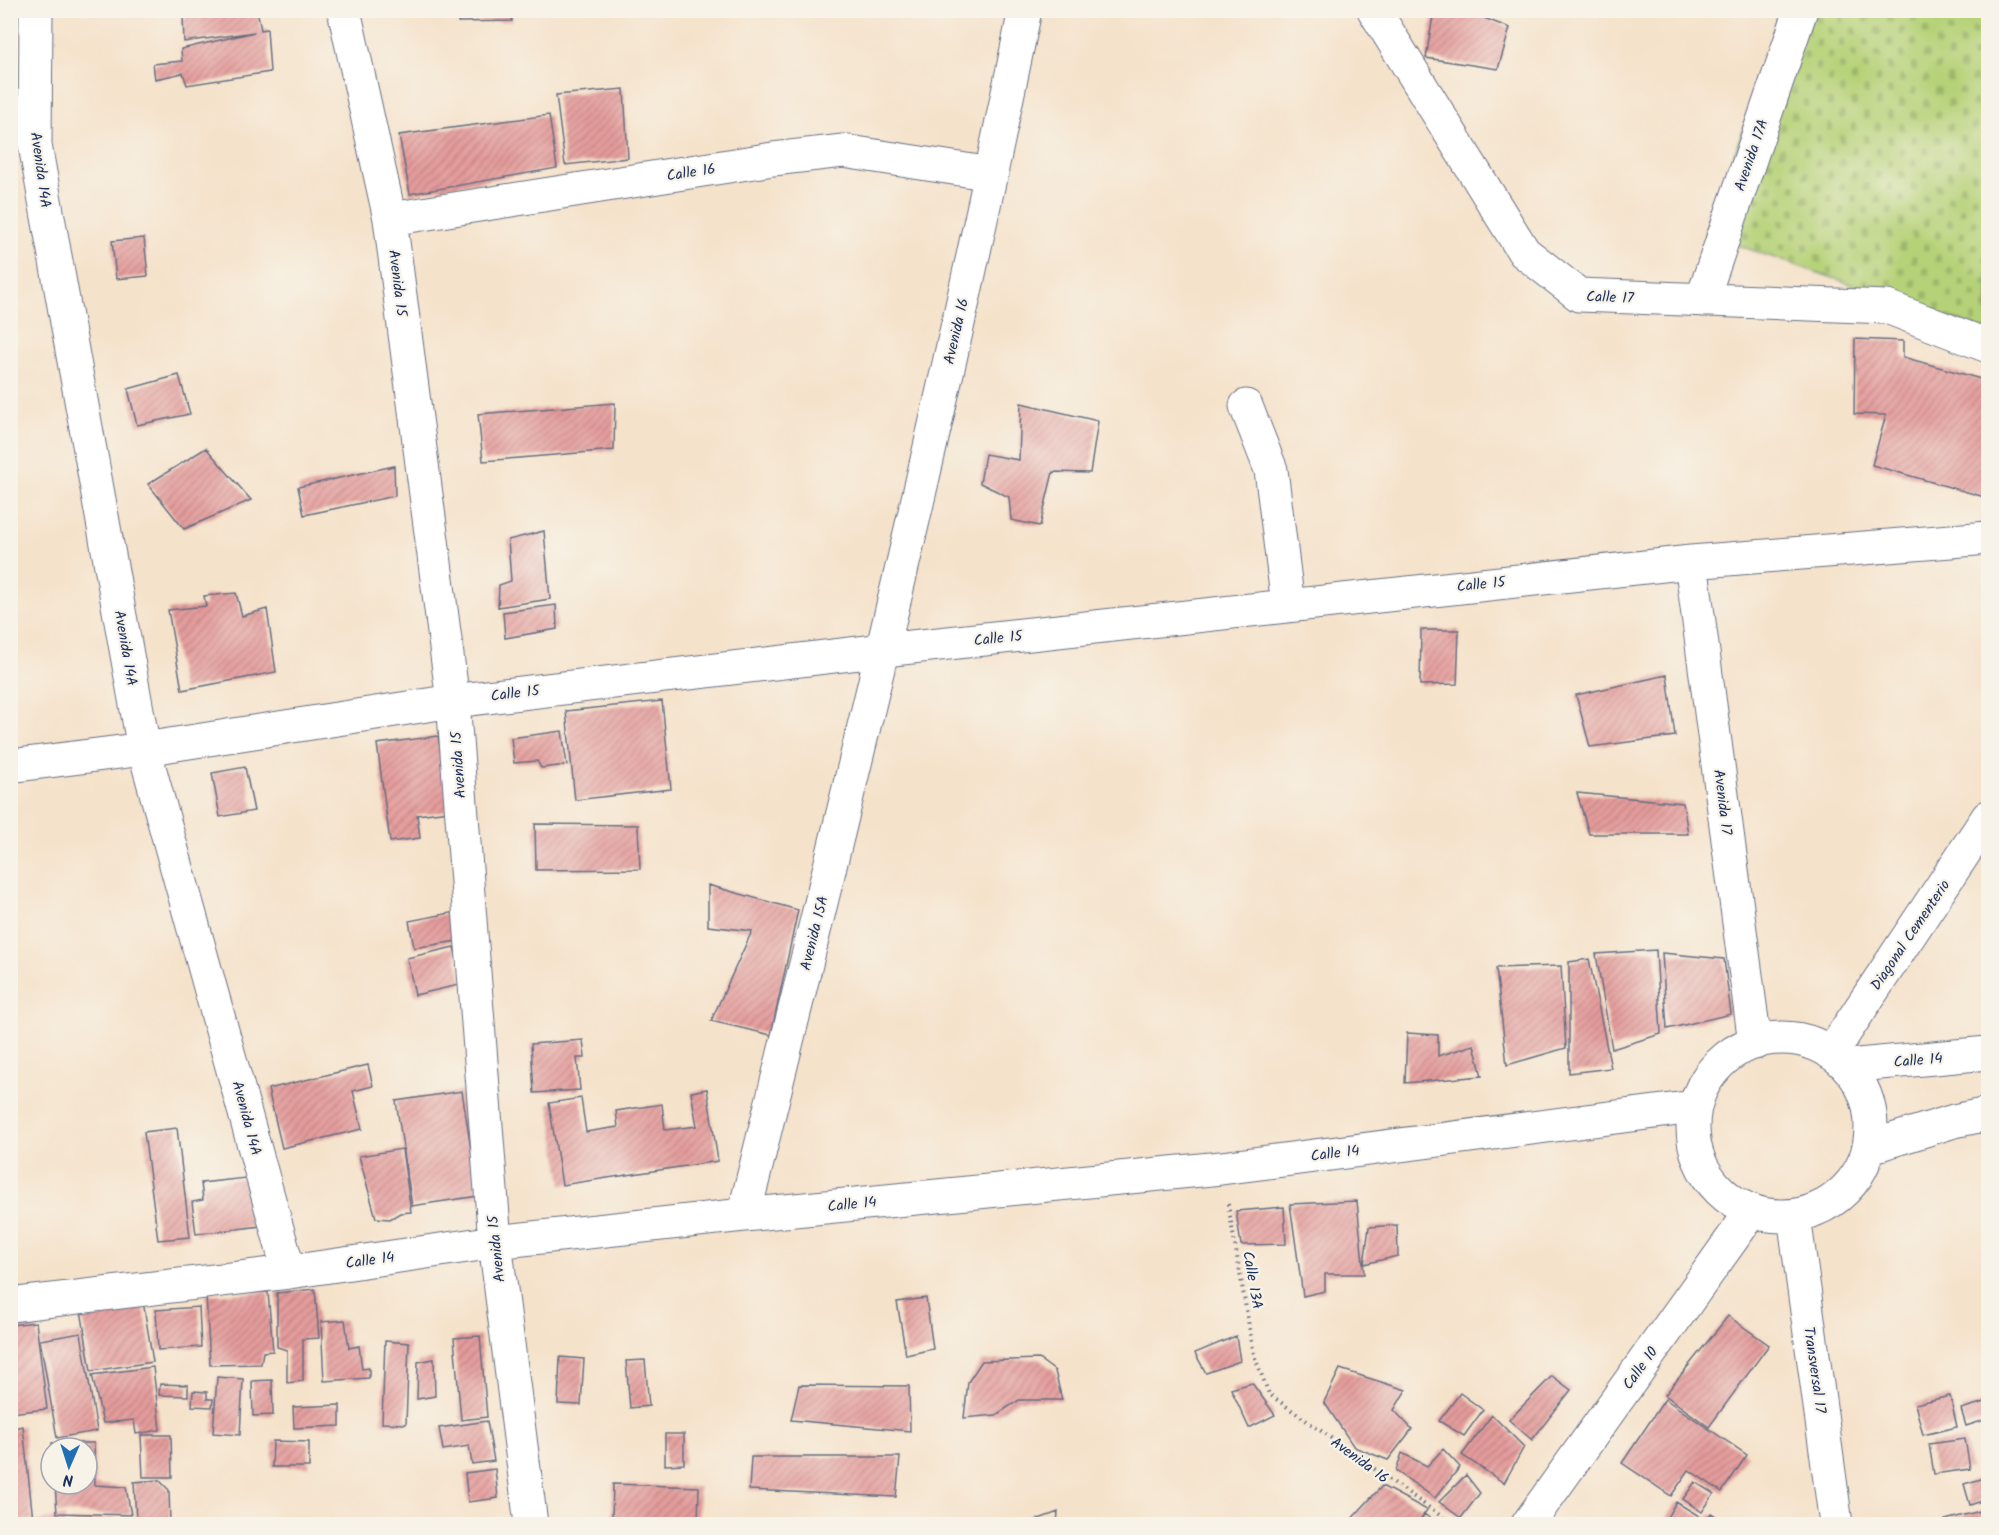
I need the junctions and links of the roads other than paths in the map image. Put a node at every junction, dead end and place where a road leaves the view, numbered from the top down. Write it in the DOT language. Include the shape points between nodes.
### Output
graph roads {
  1 [pos="36,10"];
  2 [pos="344,10"];
  3 [pos="1025,10"];
  4 [pos="1374,10"];
  5 [pos="1801,10"];
  6 [pos="23,144"];
  7 [pos="992,174"];
  8 [pos="390,219"];
  9 [pos="1702,300"];
  10 [pos="1989,346"];
  11 [pos="1246,406"];
  12 [pos="1989,538"];
  13 [pos="1691,562"];
  14 [pos="1288,605"];
  15 [pos="884,650"];
  16 [pos="453,701"];
  17 [pos="144,749"];
  18 [pos="10,766"];
  19 [pos="1989,817"];
  20 [pos="1755,1043"];
  21 [pos="1989,1053"];
  22 [pos="1839,1059"];
  23 [pos="1694,1107"];
  24 [pos="1989,1114"];
  25 [pos="1870,1147"];
  26 [pos="1752,1211"];
  27 [pos="744,1215"];
  28 [pos="1794,1216"];
  29 [pos="495,1242"];
  30 [pos="289,1272"];
  31 [pos="10,1305"];
  32 [pos="531,1524"];
  33 [pos="1528,1524"];
  34 [pos="1836,1524"];
  1 -- 6 [label="street, Avenida 14A"];
  2 -- 8 [label="street, Avenida 15"];
  3 -- 7 [label="street, Avenida 16"];
  4 -- 9 [label="street, Calle 17" via="1524,252 1579,295"];
  5 -- 9 [label="street, Avenida 17A"];
  6 -- 17 [label="street, Avenida 14A"];
  7 -- 8 [label="street, Calle 16" via="843,151"];
  7 -- 15 [label="street, Avenida 16"];
  8 -- 16 [label="street, Avenida 15"];
  9 -- 10 [label="street, Calle 17" via="1887,307"];
  11 -- 14 [label="street" via="1271,470"];
  12 -- 13 [label="street, Calle 15"];
  13 -- 14 [label="street, Calle 15"];
  13 -- 20 [label="street, Avenida 17"];
  14 -- 15 [label="street, Calle 15"];
  15 -- 16 [label="street, Calle 15"];
  15 -- 27 [label="street, Avenida 15A"];
  16 -- 17 [label="street, Calle 15"];
  16 -- 29 [label="street, Avenida 15"];
  17 -- 18 [label="street, Calle 15"];
  17 -- 30 [label="street, Avenida 14A"];
  19 -- 22 [label="street, Diagonal Cementerio"];
  20 -- 22 [label="street" via="1780,1038 1798,1040"];
  20 -- 23 [label="street" via="1734,1052 1716,1067"];
  21 -- 22 [label="street, Calle 14"];
  22 -- 25 [label="street" via="1863,1090 1871,1118"];
  23 -- 26 [label="street" via="1693,1139 1704,1170 1724,1195"];
  23 -- 27 [label="street, Calle 14" via="1221,1168"];
  24 -- 25 [label="street"];
  25 -- 28 [label="street" via="1855,1180 1828,1204"];
  26 -- 28 [label="street"];
  26 -- 33 [label="street, Calle 10"];
  27 -- 29 [label="street, Calle 14"];
  28 -- 34 [label="street, Transversal 17"];
  29 -- 30 [label="street, Calle 14"];
  29 -- 32 [label="street, Avenida 15"];
  30 -- 31 [label="street, Calle 14"];
}
